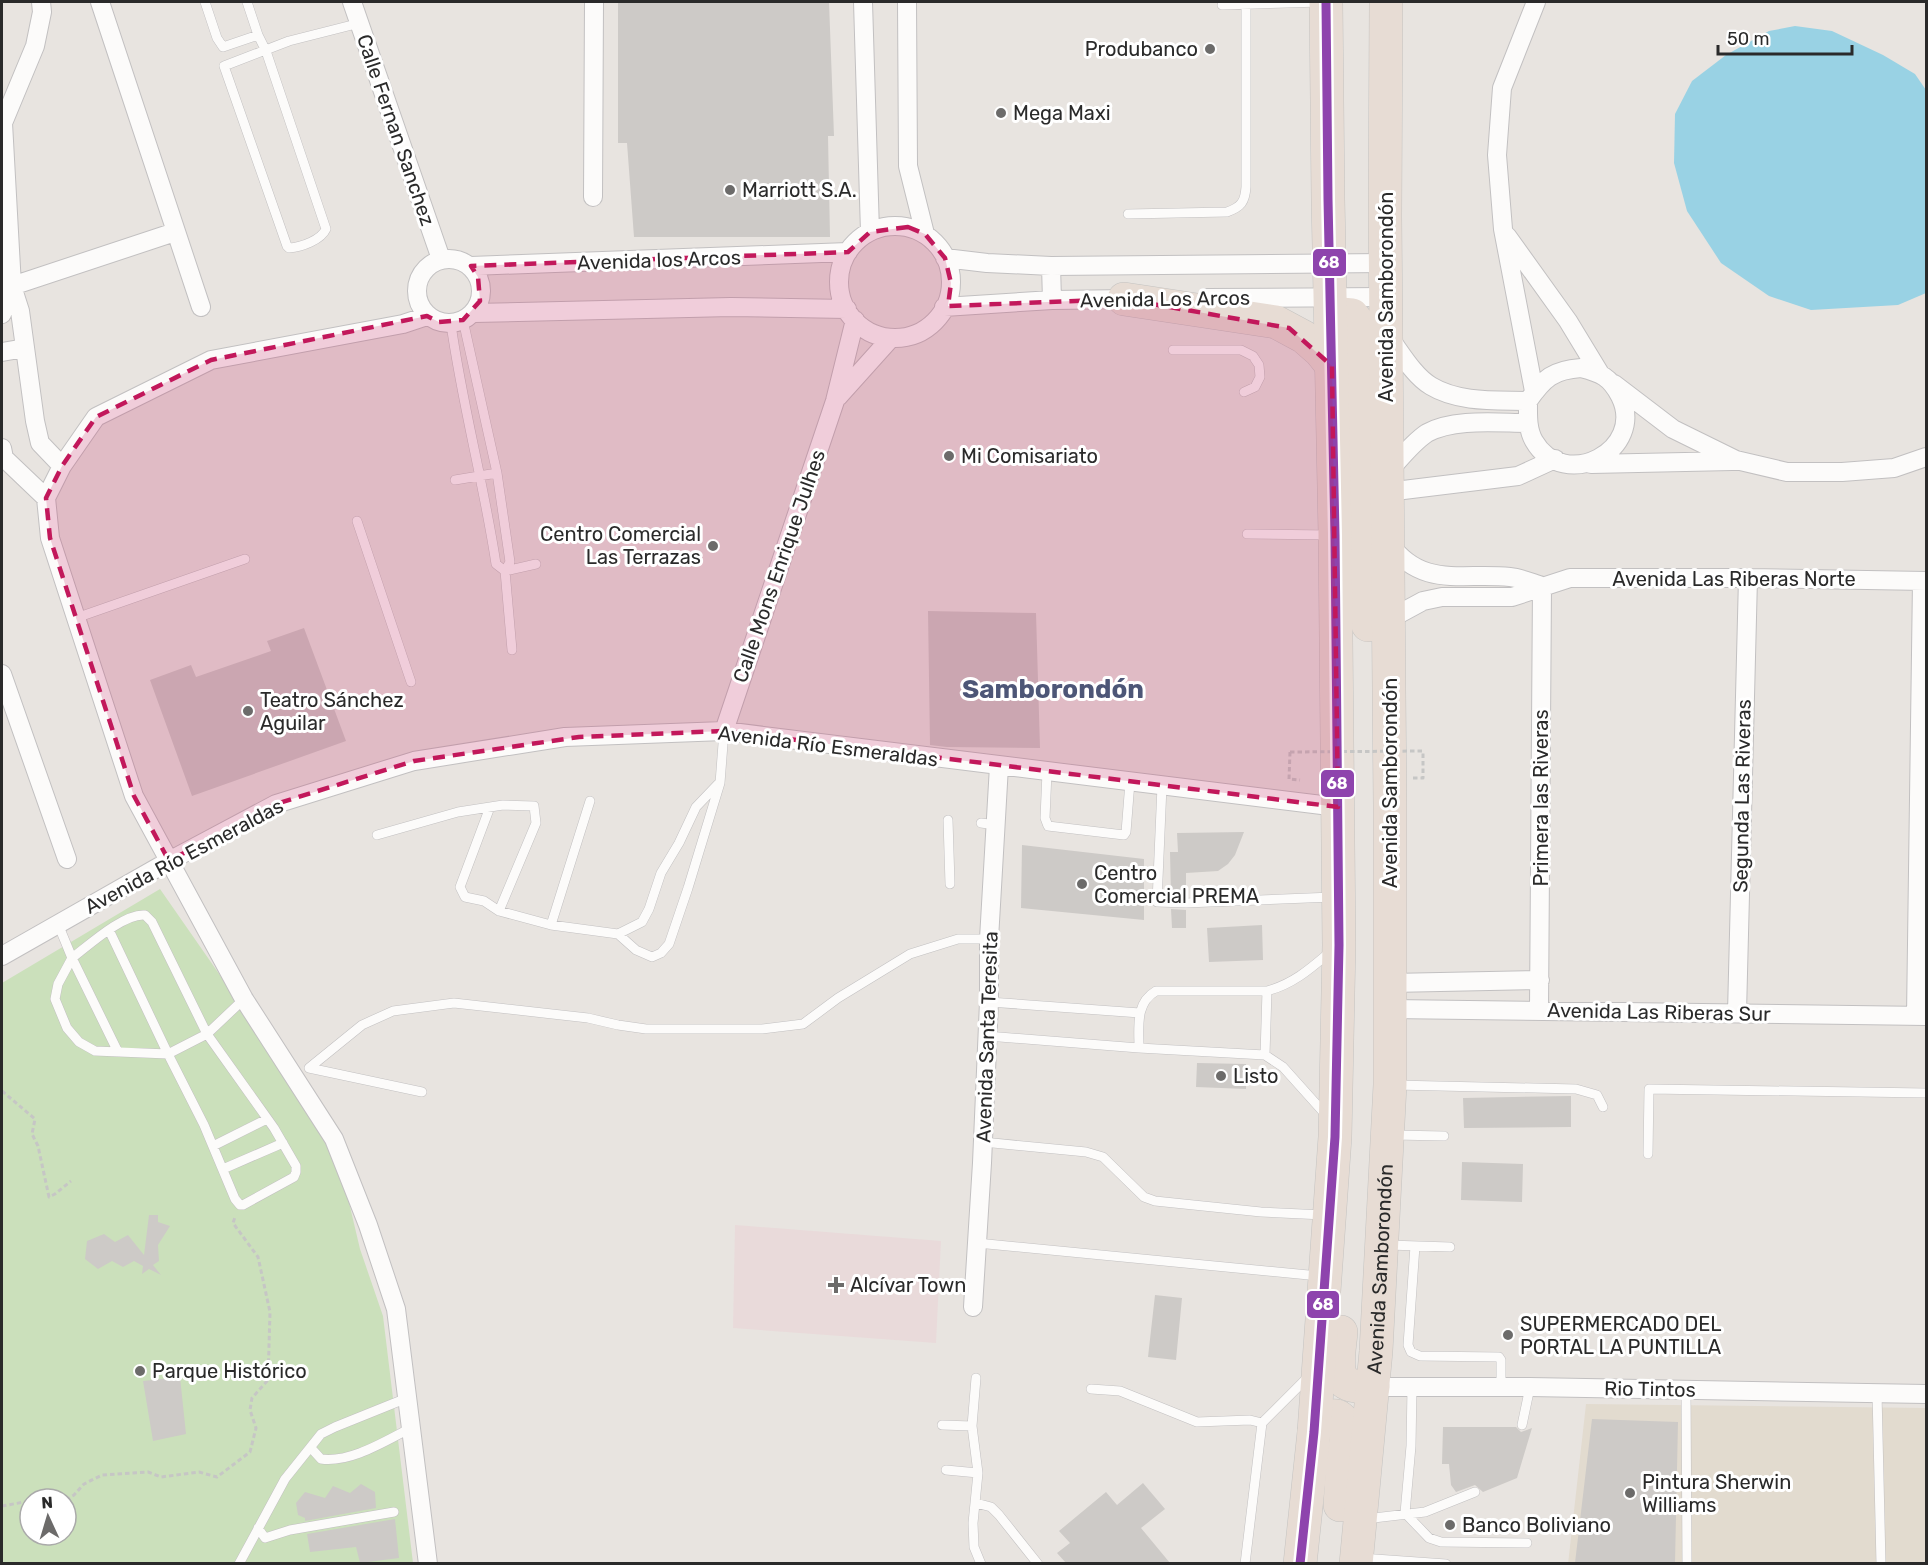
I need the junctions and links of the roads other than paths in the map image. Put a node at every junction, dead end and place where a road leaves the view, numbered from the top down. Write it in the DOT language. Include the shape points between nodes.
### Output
graph roads {
  1 [pos="41,2"];
  2 [pos="100,2"];
  3 [pos="205,2"];
  4 [pos="247,2"];
  5 [pos="352,2"];
  6 [pos="594,2"];
  7 [pos="862,2"];
  8 [pos="907,2"];
  9 [pos="1326,2"];
  10 [pos="1386,2"];
  11 [pos="1536,2"];
  12 [pos="1246,4"];
  13 [pos="1222,5"];
  14 [pos="360,23"];
  15 [pos="258,35"];
  16 [pos="266,51"];
  17 [pos="2,122"];
  18 [pos="593,197"];
  19 [pos="1128,214"];
  20 [pos="1503,229"];
  21 [pos="870,231"];
  22 [pos="175,232"];
  23 [pos="925,234"];
  24 [pos="848,252"];
  25 [pos="945,258"];
  26 [pos="441,260"];
  27 [pos="1330,263"];
  28 [pos="1386,263"];
  29 [pos="1051,266"];
  30 [pos="471,267"];
  31 [pos="12,286"];
  32 [pos="1386,297"];
  33 [pos="1124,299"];
  34 [pos="1052,300"];
  35 [pos="944,306"];
  36 [pos="201,307"];
  37 [pos="1331,313"];
  38 [pos="2,314"];
  39 [pos="851,315"];
  40 [pos="428,316"];
  41 [pos="463,319"];
  42 [pos="1386,333"];
  43 [pos="891,338"];
  44 [pos="25,348"];
  45 [pos="1173,350"];
  46 [pos="2,352"];
  47 [pos="1332,366"];
  48 [pos="1606,378"];
  49 [pos="1244,392"];
  50 [pos="1531,396"];
  51 [pos="835,401"];
  52 [pos="1528,423"];
  53 [pos="488,428"];
  54 [pos="471,432"];
  55 [pos="2,448"];
  56 [pos="1926,457"];
  57 [pos="1555,459"];
  58 [pos="1736,460"];
  59 [pos="1587,464"];
  60 [pos="62,466"];
  61 [pos="498,472"];
  62 [pos="480,475"];
  63 [pos="455,480"];
  64 [pos="1387,482"];
  65 [pos="46,498"];
  66 [pos="357,521"];
  67 [pos="1247,534"];
  68 [pos="1335,535"];
  69 [pos="1388,542"];
  70 [pos="245,559"];
  71 [pos="536,564"];
  72 [pos="505,571"];
  73 [pos="1748,578"];
  74 [pos="1924,581"];
  75 [pos="1542,586"];
  76 [pos="76,618"];
  77 [pos="1388,623"];
  78 [pos="512,650"];
  79 [pos="2,674"];
  80 [pos="411,682"];
  81 [pos="724,731"];
  82 [pos="999,766"];
  83 [pos="1047,772"];
  84 [pos="1130,782"];
  85 [pos="720,783"];
  86 [pos="1162,786"];
  87 [pos="590,801"];
  88 [pos="1390,806"];
  89 [pos="490,807"];
  90 [pos="1338,807"];
  91 [pos="948,820"];
  92 [pos="377,835"];
  93 [pos="67,859"];
  94 [pos="169,861"];
  95 [pos="950,884"];
  96 [pos="1339,897"];
  97 [pos="499,912"];
  98 [pos="58,924"];
  99 [pos="551,925"];
  100 [pos="109,930"];
  101 [pos="618,934"];
  102 [pos="989,939"];
  103 [pos="1339,945"];
  104 [pos="2,956"];
  105 [pos="72,958"];
  106 [pos="1540,980"];
  107 [pos="1267,991"];
  108 [pos="1391,996"];
  109 [pos="244,999"];
  110 [pos="989,1002"];
  111 [pos="1539,1010"];
  112 [pos="1140,1013"];
  113 [pos="1737,1013"];
  114 [pos="1921,1016"];
  115 [pos="207,1034"];
  116 [pos="987,1036"];
  117 [pos="1138,1048"];
  118 [pos="118,1052"];
  119 [pos="168,1054"];
  120 [pos="1265,1055"];
  121 [pos="1390,1085"];
  122 [pos="422,1092"];
  123 [pos="1926,1093"];
  124 [pos="1603,1107"];
  125 [pos="267,1119"];
  126 [pos="1335,1131"];
  127 [pos="1388,1135"];
  128 [pos="1444,1136"];
  129 [pos="983,1142"];
  130 [pos="283,1143"];
  131 [pos="213,1146"];
  132 [pos="1648,1154"];
  133 [pos="223,1169"];
  134 [pos="1330,1216"];
  135 [pos="977,1244"];
  136 [pos="1383,1245"];
  137 [pos="1415,1246"];
  138 [pos="1450,1247"];
  139 [pos="1325,1276"];
  140 [pos="973,1307"];
  141 [pos="1318,1367"];
  142 [pos="976,1378"];
  143 [pos="1373,1387"];
  144 [pos="1412,1387"];
  145 [pos="1530,1387"];
  146 [pos="1501,1388"];
  147 [pos="1091,1389"];
  148 [pos="1686,1390"];
  149 [pos="1877,1393"];
  150 [pos="1926,1394"];
  151 [pos="407,1398"];
  152 [pos="1262,1424"];
  153 [pos="942,1425"];
  154 [pos="1522,1425"];
  155 [pos="972,1426"];
  156 [pos="411,1428"];
  157 [pos="1314,1432"];
  158 [pos="311,1448"];
  159 [pos="945,1470"];
  160 [pos="978,1473"];
  161 [pos="1475,1492"];
  162 [pos="976,1503"];
  163 [pos="394,1512"];
  164 [pos="1405,1513"];
  165 [pos="1361,1519"];
  166 [pos="258,1528"];
  167 [pos="1527,1543"];
  168 [pos="1362,1561"];
  169 [pos="239,1563"];
  170 [pos="428,1563"];
  171 [pos="981,1563"];
  172 [pos="1038,1563"];
  173 [pos="1245,1563"];
  174 [pos="1300,1563"];
  175 [pos="1446,1563"];
  176 [pos="1687,1563"];
  177 [pos="1881,1563"];
  1 -- 17 [label="street" via="35,46"];
  2 -- 22 [label="street"];
  3 -- 15 [label="lane" via="223,47"];
  4 -- 15 [label="lane"];
  5 -- 14 [label="street, Calle Fernan Sanchez"];
  6 -- 18 [label="street"];
  7 -- 21 [label="street"];
  8 -- 23 [label="street" via="908,166"];
  9 -- 12 [label="lane"];
  9 -- 27 [label="highway"];
  10 -- 28 [label="highway, Avenida Samborondón"];
  11 -- 20 [label="street" via="1502,88 1497,155"];
  12 -- 13 [label="lane"];
  12 -- 19 [label="lane" via="1243,202 1227,212"];
  14 -- 16 [label="lane" via="289,41"];
  14 -- 26 [label="street, Calle Fernan Sanchez"];
  15 -- 16 [label="lane"];
  16 -- 16 [label="lane" via="224,66 289,249 322,236 326,229"];
  17 -- 31 [label="street"];
  20 -- 48 [label="street"];
  20 -- 50 [label="street"];
  21 -- 23 [label="street" via="888,226 908,227"];
  21 -- 24 [label="street"];
  22 -- 31 [label="street"];
  22 -- 36 [label="street"];
  23 -- 25 [label="street"];
  24 -- 30 [label="street, Avenida los Arcos"];
  24 -- 39 [label="street" via="839,280 841,296"];
  25 -- 29 [label="street, Avenida Los Arcos"];
  25 -- 35 [label="street" via="951,283"];
  26 -- 30 [label="street" via="451,258"];
  26 -- 40 [label="street" via="430,264 417,284 420,307"];
  27 -- 28 [label="street, Avenida Los Arcos"];
  27 -- 29 [label="street, Avenida Los Arcos"];
  27 -- 37 [label="highway"];
  28 -- 32 [label="highway, Avenida Samborondón"];
  29 -- 34 [label="street"];
  30 -- 41 [label="street" via="482,289 480,302"];
  31 -- 38 [label="street"];
  31 -- 44 [label="street"];
  32 -- 37 [label="street, Avenida Los Arcos"];
  32 -- 42 [label="highway, Avenida Samborondón"];
  33 -- 34 [label="street, Avenida Los Arcos"];
  33 -- 37 [label="street, Avenida Los Arcos"];
  33 -- 47 [label="highway" via="1276,322 1304,337"];
  34 -- 35 [label="street, Avenida Los Arcos"];
  35 -- 43 [label="street" via="928,327"];
  37 -- 47 [label="highway"];
  37 -- 88 [label="highway" via="1333,321 1341,314 1352,315 1359,324 1365,600"];
  39 -- 41 [label="street" via="731,307"];
  39 -- 43 [label="street" via="865,329"];
  39 -- 51 [label="street, Calle Mons Enrique Julhes"];
  40 -- 41 [label="street" via="439,322"];
  40 -- 60 [label="street" via="211,360 96,417"];
  41 -- 53 [label="lane"];
  41 -- 54 [label="lane" via="456,363"];
  42 -- 50 [label="street" via="1410,366 1431,386 1458,397"];
  42 -- 64 [label="highway, Avenida Samborondón"];
  43 -- 51 [label="street, Calle Mons Enrique Julhes"];
  44 -- 46 [label="street"];
  44 -- 60 [label="street" via="40,443"];
  45 -- 49 [label="lane" via="1241,350 1253,356 1260,377 1256,387"];
  47 -- 68 [label="highway"];
  48 -- 50 [label="street" via="1581,368 1563,369 1546,378"];
  48 -- 58 [label="street" via="1672,429"];
  48 -- 59 [label="street" via="1625,406 1623,432 1610,453"];
  50 -- 52 [label="street"];
  51 -- 81 [label="street, Calle Mons Enrique Julhes"];
  52 -- 57 [label="street" via="1534,442"];
  52 -- 64 [label="street" via="1452,424 1428,433 1409,448"];
  53 -- 54 [label="lane"];
  53 -- 61 [label="lane"];
  54 -- 62 [label="lane"];
  55 -- 65 [label="street" via="4,458"];
  56 -- 58 [label="street" via="1894,468 1842,472 1787,472"];
  57 -- 59 [label="street" via="1566,464"];
  57 -- 64 [label="street" via="1518,476"];
  58 -- 59 [label="street"];
  60 -- 65 [label="street"];
  61 -- 62 [label="lane"];
  61 -- 72 [label="lane" via="510,562"];
  62 -- 63 [label="lane"];
  62 -- 72 [label="lane" via="496,564"];
  64 -- 69 [label="highway, Avenida Samborondón"];
  65 -- 76 [label="street" via="50,538"];
  66 -- 80 [label="lane"];
  67 -- 68 [label="lane"];
  68 -- 90 [label="highway"];
  69 -- 75 [label="street" via="1403,560 1423,572 1511,577"];
  69 -- 77 [label="highway, Avenida Samborondón"];
  70 -- 76 [label="lane"];
  71 -- 72 [label="lane"];
  72 -- 78 [label="lane"];
  73 -- 74 [label="street, Avenida Las Riberas Norte"];
  73 -- 75 [label="street, Avenida Las Riberas Norte" via="1570,578"];
  73 -- 113 [label="street, Segunda Las Riveras"];
  74 -- 114 [label="street"];
  75 -- 77 [label="street, Avenida Las Riberas Norte" via="1512,597 1436,598 1410,607"];
  75 -- 106 [label="street, Primera las Riveras"];
  76 -- 94 [label="street" via="134,796"];
  77 -- 88 [label="highway, Avenida Samborondón"];
  79 -- 93 [label="street"];
  81 -- 82 [label="street, Avenida Río Esmeraldas"];
  81 -- 85 [label="lane"];
  81 -- 94 [label="street, Avenida Río Esmeraldas" via="565,737 414,761 276,804"];
  82 -- 83 [label="street, Avenida Río Esmeraldas"];
  82 -- 102 [label="street, Avenida Santa Teresita" via="989,824"];
  83 -- 84 [label="street, Avenida Río Esmeraldas"];
  83 -- 84 [label="lane" via="1048,826 1113,834 1126,832"];
  84 -- 86 [label="street, Avenida Río Esmeraldas"];
  85 -- 101 [label="lane" via="696,807 661,873 642,922"];
  85 -- 101 [label="lane" via="669,944 652,957 636,950"];
  86 -- 90 [label="street, Avenida Río Esmeraldas"];
  86 -- 96 [label="lane" via="1157,902"];
  87 -- 99 [label="lane"];
  88 -- 108 [label="highway, Avenida Samborondón"];
  89 -- 92 [label="lane"];
  89 -- 97 [label="lane" via="460,887 465,897 484,901"];
  89 -- 97 [label="lane" via="534,806 536,813 536,823"];
  90 -- 96 [label="highway"];
  91 -- 95 [label="lane"];
  94 -- 98 [label="street, Avenida Río Esmeraldas"];
  94 -- 109 [label="street"];
  96 -- 103 [label="highway"];
  97 -- 99 [label="lane"];
  98 -- 104 [label="street, Avenida Río Esmeraldas"];
  98 -- 105 [label="lane"];
  99 -- 101 [label="lane"];
  100 -- 105 [label="lane"];
  100 -- 115 [label="lane" via="138,914 146,915"];
  100 -- 119 [label="lane"];
  102 -- 110 [label="street, Avenida Santa Teresita"];
  102 -- 122 [label="lane" via="958,939 910,954 803,1024 762,1029 646,1029 588,1018 454,1003 393,1011 362,1025 309,1068"];
  103 -- 107 [label="lane" via="1299,978"];
  103 -- 126 [label="highway"];
  105 -- 118 [label="lane"];
  105 -- 118 [label="lane" via="55,999 67,1028 79,1042 95,1051"];
  106 -- 108 [label="street, Avenida Las Riberas Sur"];
  106 -- 111 [label="street, Primera las Riveras"];
  107 -- 112 [label="lane" via="1156,992 1148,996"];
  107 -- 120 [label="lane"];
  108 -- 111 [label="street, Avenida Las Riberas Sur"];
  108 -- 121 [label="highway, Avenida Samborondón"];
  109 -- 115 [label="lane"];
  109 -- 151 [label="street" via="334,1139 396,1309"];
  110 -- 112 [label="lane"];
  110 -- 116 [label="street, Avenida Santa Teresita"];
  111 -- 113 [label="street, Avenida Las Riberas Sur"];
  112 -- 117 [label="lane"];
  113 -- 114 [label="street, Avenida Las Riberas Sur"];
  115 -- 119 [label="lane"];
  115 -- 125 [label="lane"];
  116 -- 117 [label="lane"];
  116 -- 129 [label="street, Avenida Santa Teresita"];
  117 -- 120 [label="lane"];
  118 -- 119 [label="lane"];
  119 -- 131 [label="lane"];
  120 -- 126 [label="lane" via="1282,1067"];
  121 -- 124 [label="lane" via="1576,1089 1597,1095"];
  121 -- 127 [label="highway, Avenida Samborondón"];
  123 -- 132 [label="lane" via="1649,1089"];
  125 -- 130 [label="lane"];
  125 -- 131 [label="lane"];
  126 -- 134 [label="highway"];
  126 -- 143 [label="highway" via="1349,1233 1339,1370 1344,1383"];
  127 -- 128 [label="lane"];
  127 -- 136 [label="highway, Avenida Samborondón"];
  129 -- 134 [label="lane" via="1103,1157 1144,1197 1155,1201"];
  129 -- 135 [label="street, Avenida Santa Teresita"];
  130 -- 133 [label="lane"];
  130 -- 133 [label="lane" via="296,1166 294,1177 250,1203 240,1205 235,1199"];
  131 -- 133 [label="lane"];
  134 -- 139 [label="highway"];
  135 -- 139 [label="lane"];
  135 -- 140 [label="street, Avenida Santa Teresita"];
  136 -- 137 [label="lane"];
  136 -- 143 [label="highway, Avenida Samborondón"];
  137 -- 138 [label="lane"];
  137 -- 146 [label="lane" via="1408,1345 1411,1352 1420,1356 1500,1357"];
  139 -- 141 [label="highway"];
  141 -- 152 [label="lane"];
  141 -- 157 [label="highway"];
  142 -- 155 [label="lane"];
  143 -- 144 [label="street, Rio Tintos"];
  143 -- 165 [label="highway, Avenida Samborondón"];
  144 -- 146 [label="street, Rio Tintos"];
  144 -- 164 [label="lane"];
  145 -- 146 [label="street, Rio Tintos"];
  145 -- 148 [label="street, Rio Tintos"];
  145 -- 154 [label="lane"];
  147 -- 152 [label="lane" via="1120,1391 1197,1422 1250,1420"];
  148 -- 149 [label="street, Rio Tintos"];
  148 -- 176 [label="lane"];
  149 -- 150 [label="street, Rio Tintos"];
  149 -- 177 [label="lane"];
  151 -- 156 [label="street"];
  151 -- 158 [label="lane" via="334,1427 321,1434"];
  152 -- 173 [label="lane"];
  153 -- 155 [label="lane"];
  155 -- 160 [label="lane"];
  156 -- 158 [label="lane" via="333,1461 321,1459"];
  156 -- 170 [label="street"];
  157 -- 168 [label="highway" via="1330,1416 1344,1423 1336,1555"];
  157 -- 174 [label="highway"];
  158 -- 166 [label="lane" via="285,1479"];
  159 -- 160 [label="lane"];
  160 -- 162 [label="lane"];
  161 -- 164 [label="lane" via="1425,1512"];
  162 -- 171 [label="lane" via="974,1547"];
  162 -- 172 [label="lane" via="991,1507"];
  163 -- 166 [label="lane" via="290,1530 271,1538 265,1538"];
  164 -- 165 [label="lane"];
  164 -- 167 [label="lane" via="1429,1538 1441,1542"];
  165 -- 168 [label="highway, Avenida Samborondón"];
  166 -- 169 [label="lane"];
  168 -- 175 [label="lane"];
}
